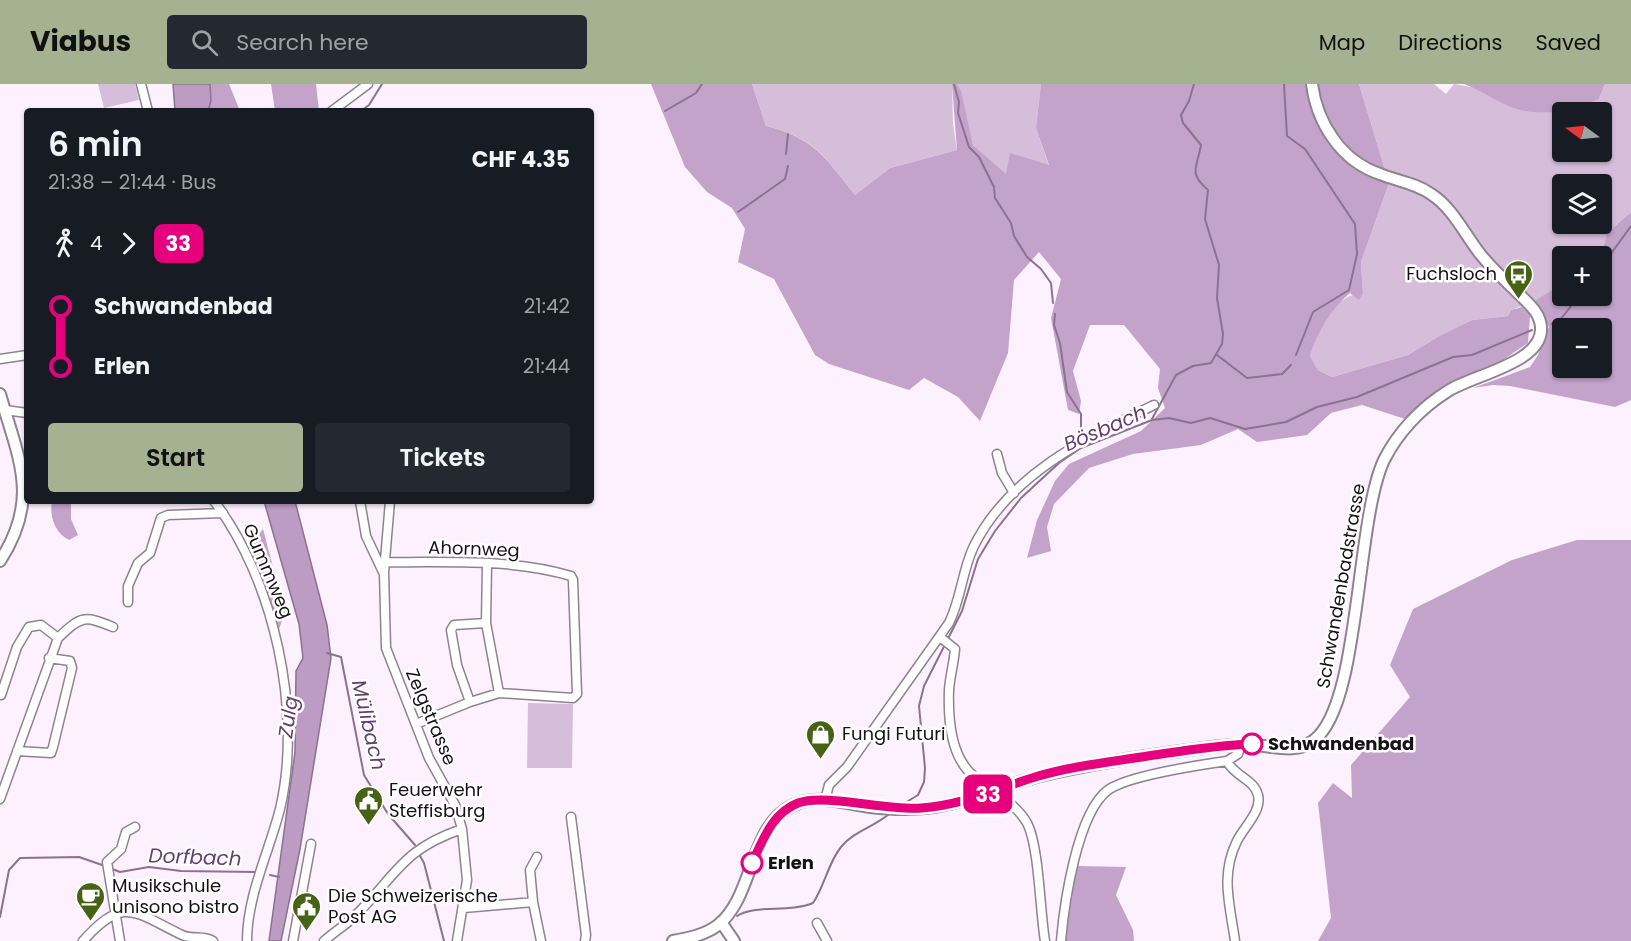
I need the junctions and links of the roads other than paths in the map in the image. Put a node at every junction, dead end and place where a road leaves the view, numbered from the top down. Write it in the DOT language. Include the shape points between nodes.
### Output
graph roads {
  1 [pos="141,84"];
  2 [pos="368,84"];
  3 [pos="1311,84"];
  4 [pos="147,108"];
  5 [pos="336,108"];
  6 [pos="24,355"];
  7 [pos="0,359"];
  8 [pos="0,394"];
  9 [pos="1154,405"];
  10 [pos="5,410"];
  11 [pos="24,413"];
  12 [pos="997,454"];
  13 [pos="1014,493"];
  14 [pos="216,504"];
  15 [pos="361,504"];
  16 [pos="390,504"];
  17 [pos="223,513"];
  18 [pos="0,561"];
  19 [pos="385,562"];
  20 [pos="487,564"];
  21 [pos="384,572"];
  22 [pos="128,602"];
  23 [pos="486,623"];
  24 [pos="113,627"];
  25 [pos="58,638"];
  26 [pos="945,640"];
  27 [pos="49,658"];
  28 [pos="499,693"];
  29 [pos="1,695"];
  30 [pos="470,702"];
  31 [pos="416,724"];
  32 [pos="1240,745"];
  33 [pos="17,751"];
  34 [pos="1227,761"];
  35 [pos="994,793"];
  36 [pos="0,799"];
  37 [pos="825,800"];
  38 [pos="571,817"];
  39 [pos="135,827"];
  40 [pos="462,829"];
  41 [pos="311,844"];
  42 [pos="537,857"];
  43 [pos="532,902"];
  44 [pos="464,908"];
  45 [pos="115,912"];
  46 [pos="721,922"];
  47 [pos="817,923"];
  48 [pos="83,941"];
  49 [pos="120,941"];
  50 [pos="213,941"];
  51 [pos="247,941"];
  52 [pos="293,941"];
  53 [pos="324,941"];
  54 [pos="457,941"];
  55 [pos="541,941"];
  56 [pos="585,941"];
  57 [pos="673,941"];
  58 [pos="734,941"];
  59 [pos="827,941"];
  60 [pos="1045,941"];
  61 [pos="1061,941"];
  62 [pos="1235,941"];
  1 -- 4 [label="street"];
  2 -- 5 [label="street"];
  3 -- 32 [label="street, Schwandenbadstrasse" via="1319,113 1346,154 1365,168 1420,187 1440,201 1486,262 1531,305 1541,332 1533,350 1523,358 1461,384 1426,407 1402,432 1385,459 1371,500 1344,674 1326,729 1310,744 1294,749"];
  6 -- 7 [label="street"];
  8 -- 10 [label="street"];
  9 -- 13 [label="street" via="1071,447"];
  10 -- 11 [label="street"];
  10 -- 18 [label="street" via="23,469 24,491 16,531"];
  12 -- 13 [label="street" via="1002,473"];
  13 -- 26 [label="street" via="977,541 968,560"];
  14 -- 17 [label="street, Gummweg"];
  15 -- 21 [label="street" via="369,544"];
  16 -- 19 [label="street, Zelgstrasse"];
  17 -- 22 [label="street" via="161,518 150,553 138,563 129,586"];
  17 -- 51 [label="street, Gummweg" via="237,533 271,613 285,709 280,808 249,915"];
  19 -- 20 [label="street, Ahornweg"];
  19 -- 21 [label="street, Zelgstrasse"];
  20 -- 23 [label="street"];
  20 -- 28 [label="street, Ahornweg" via="561,573 573,580 577,694 561,699"];
  21 -- 31 [label="street, Zelgstrasse" via="386,648"];
  23 -- 28 [label="street"];
  23 -- 30 [label="street" via="454,625 452,630 457,665"];
  24 -- 25 [label="street" via="88,617 76,621"];
  25 -- 27 [label="street"];
  25 -- 29 [label="street" via="41,625 29,627 17,647"];
  26 -- 35 [label="street" via="955,652 949,704 955,749 967,770"];
  26 -- 37 [label="street" via="829,785"];
  27 -- 33 [label="street"];
  27 -- 33 [label="street" via="70,661 72,668 51,753"];
  28 -- 30 [label="street"];
  30 -- 31 [label="street"];
  31 -- 40 [label="street, Zelgstrasse" via="429,758 455,805"];
  32 -- 34 [label="street" via="1238,754"];
  32 -- 35 [label="street, Schwandenbadstrasse" via="1093,764 1036,777"];
  33 -- 36 [label="street"];
  34 -- 61 [label="street" via="1123,783 1105,793 1090,813 1070,875"];
  34 -- 62 [label="street" via="1233,772 1255,788 1258,800 1228,864 1226,884"];
  35 -- 37 [label="street, Schwandenbadstrasse" via="944,806 918,808 881,808"];
  35 -- 60 [label="street" via="1025,819 1031,832"];
  37 -- 46 [label="street, Schwandenbadstrasse" via="794,805 773,822 737,900"];
  38 -- 56 [label="street"];
  39 -- 45 [label="street" via="126,832 121,849 107,867"];
  40 -- 44 [label="street, Zelgstrasse" via="467,868"];
  40 -- 53 [label="street" via="413,852 355,916"];
  41 -- 52 [label="street"];
  42 -- 43 [label="street" via="530,870"];
  43 -- 44 [label="street"];
  43 -- 55 [label="street"];
  44 -- 54 [label="street, Zelgstrasse"];
  45 -- 48 [label="street" via="99,922"];
  45 -- 49 [label="street"];
  45 -- 50 [label="street" via="149,917 184,936"];
  46 -- 57 [label="street" via="700,935"];
  46 -- 58 [label="street"];
  47 -- 59 [label="street"];
}
